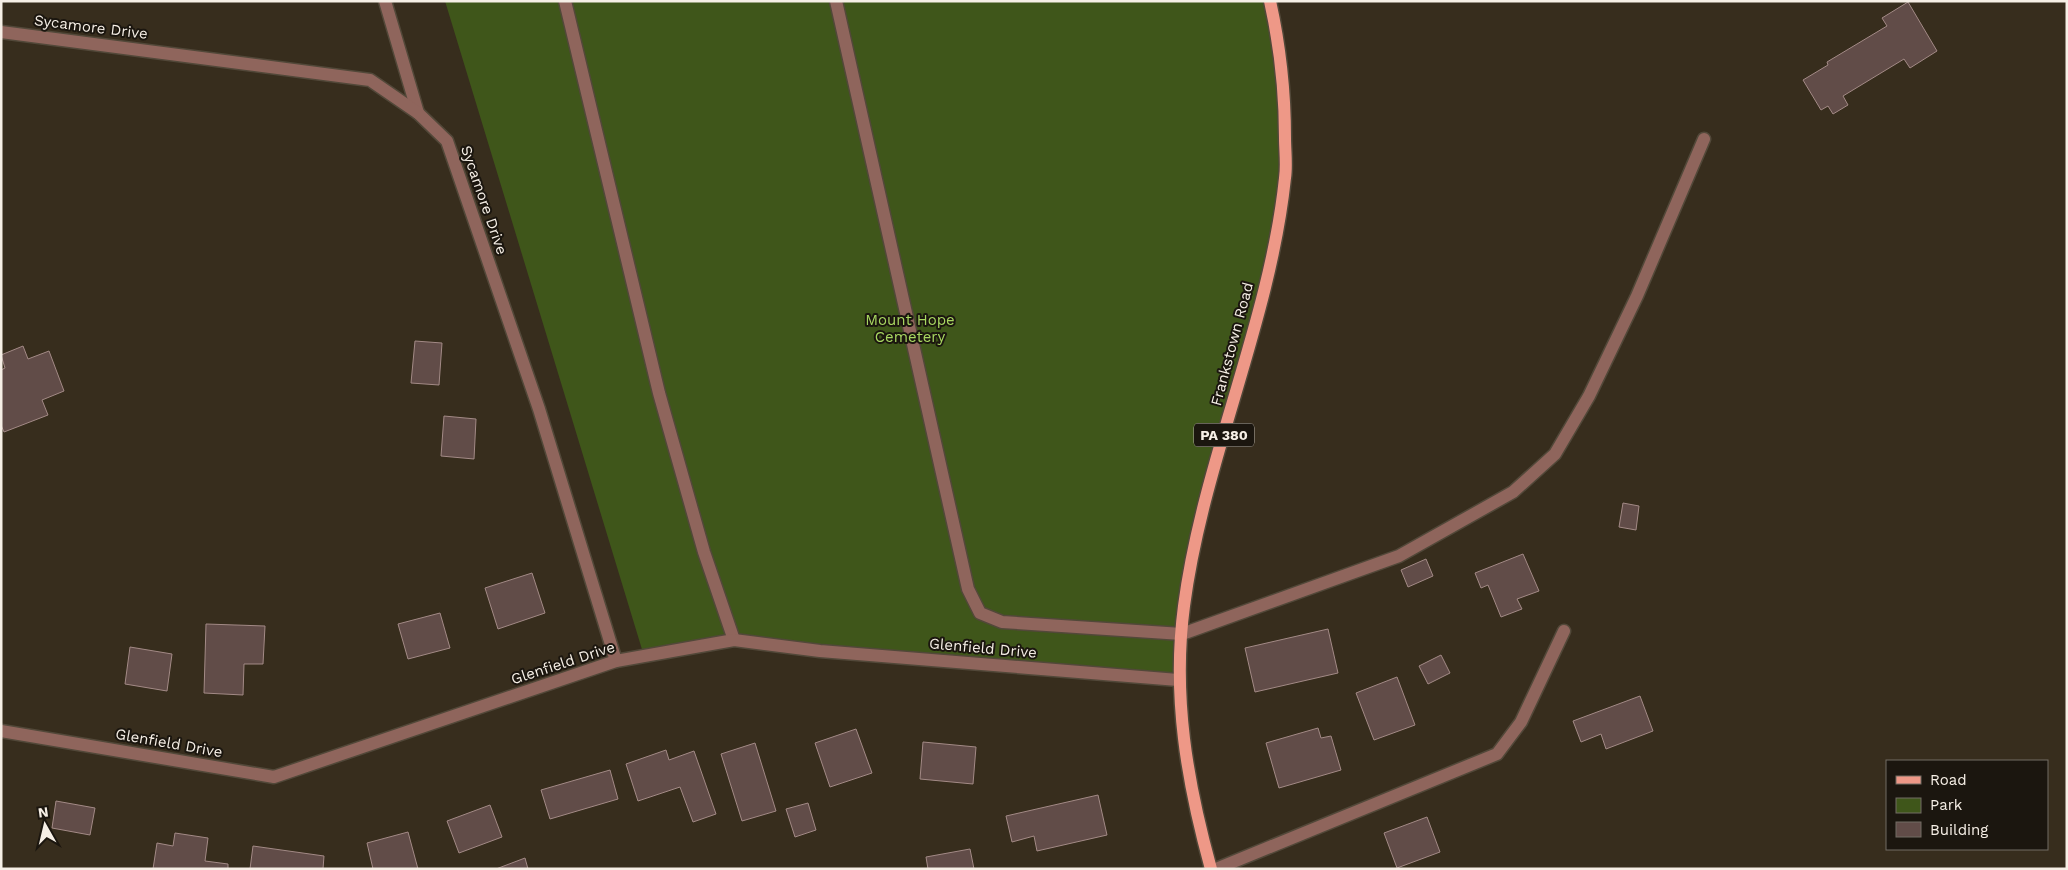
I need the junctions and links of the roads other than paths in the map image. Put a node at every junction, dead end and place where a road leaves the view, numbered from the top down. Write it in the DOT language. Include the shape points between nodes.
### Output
graph roads {
  1 [pos="385,1"];
  2 [pos="565,1"];
  3 [pos="836,1"];
  4 [pos="1270,1"];
  5 [pos="1,32"];
  6 [pos="418,113"];
  7 [pos="1704,139"];
  8 [pos="1564,631"];
  9 [pos="1182,634"];
  10 [pos="734,640"];
  11 [pos="616,660"];
  12 [pos="1178,680"];
  13 [pos="1,732"];
  14 [pos="1211,869"];
  15 [pos="1216,869"];
  1 -- 6 [label="street"];
  2 -- 10 [label="street" via="659,393 704,552"];
  3 -- 9 [label="street" via="968,589 980,613 1002,622"];
  4 -- 9 [label="main road, Frankstown Road / PA 380" via="1279,41 1286,176 1271,262 1196,538"];
  5 -- 6 [label="street, Sycamore Drive" via="370,80"];
  6 -- 11 [label="street, Sycamore Drive" via="447,141 539,410"];
  7 -- 9 [label="street" via="1637,296 1589,396 1555,454 1513,492 1399,556"];
  8 -- 15 [label="street" via="1521,722 1496,754"];
  9 -- 12 [label="main road, Frankstown Road / PA 380"];
  10 -- 11 [label="street, Glenfield Drive"];
  10 -- 12 [label="street, Glenfield Drive" via="820,651"];
  11 -- 13 [label="street, Glenfield Drive" via="274,777"];
  12 -- 14 [label="main road, Frankstown Road / PA 380" via="1182,734 1194,806"];
}
